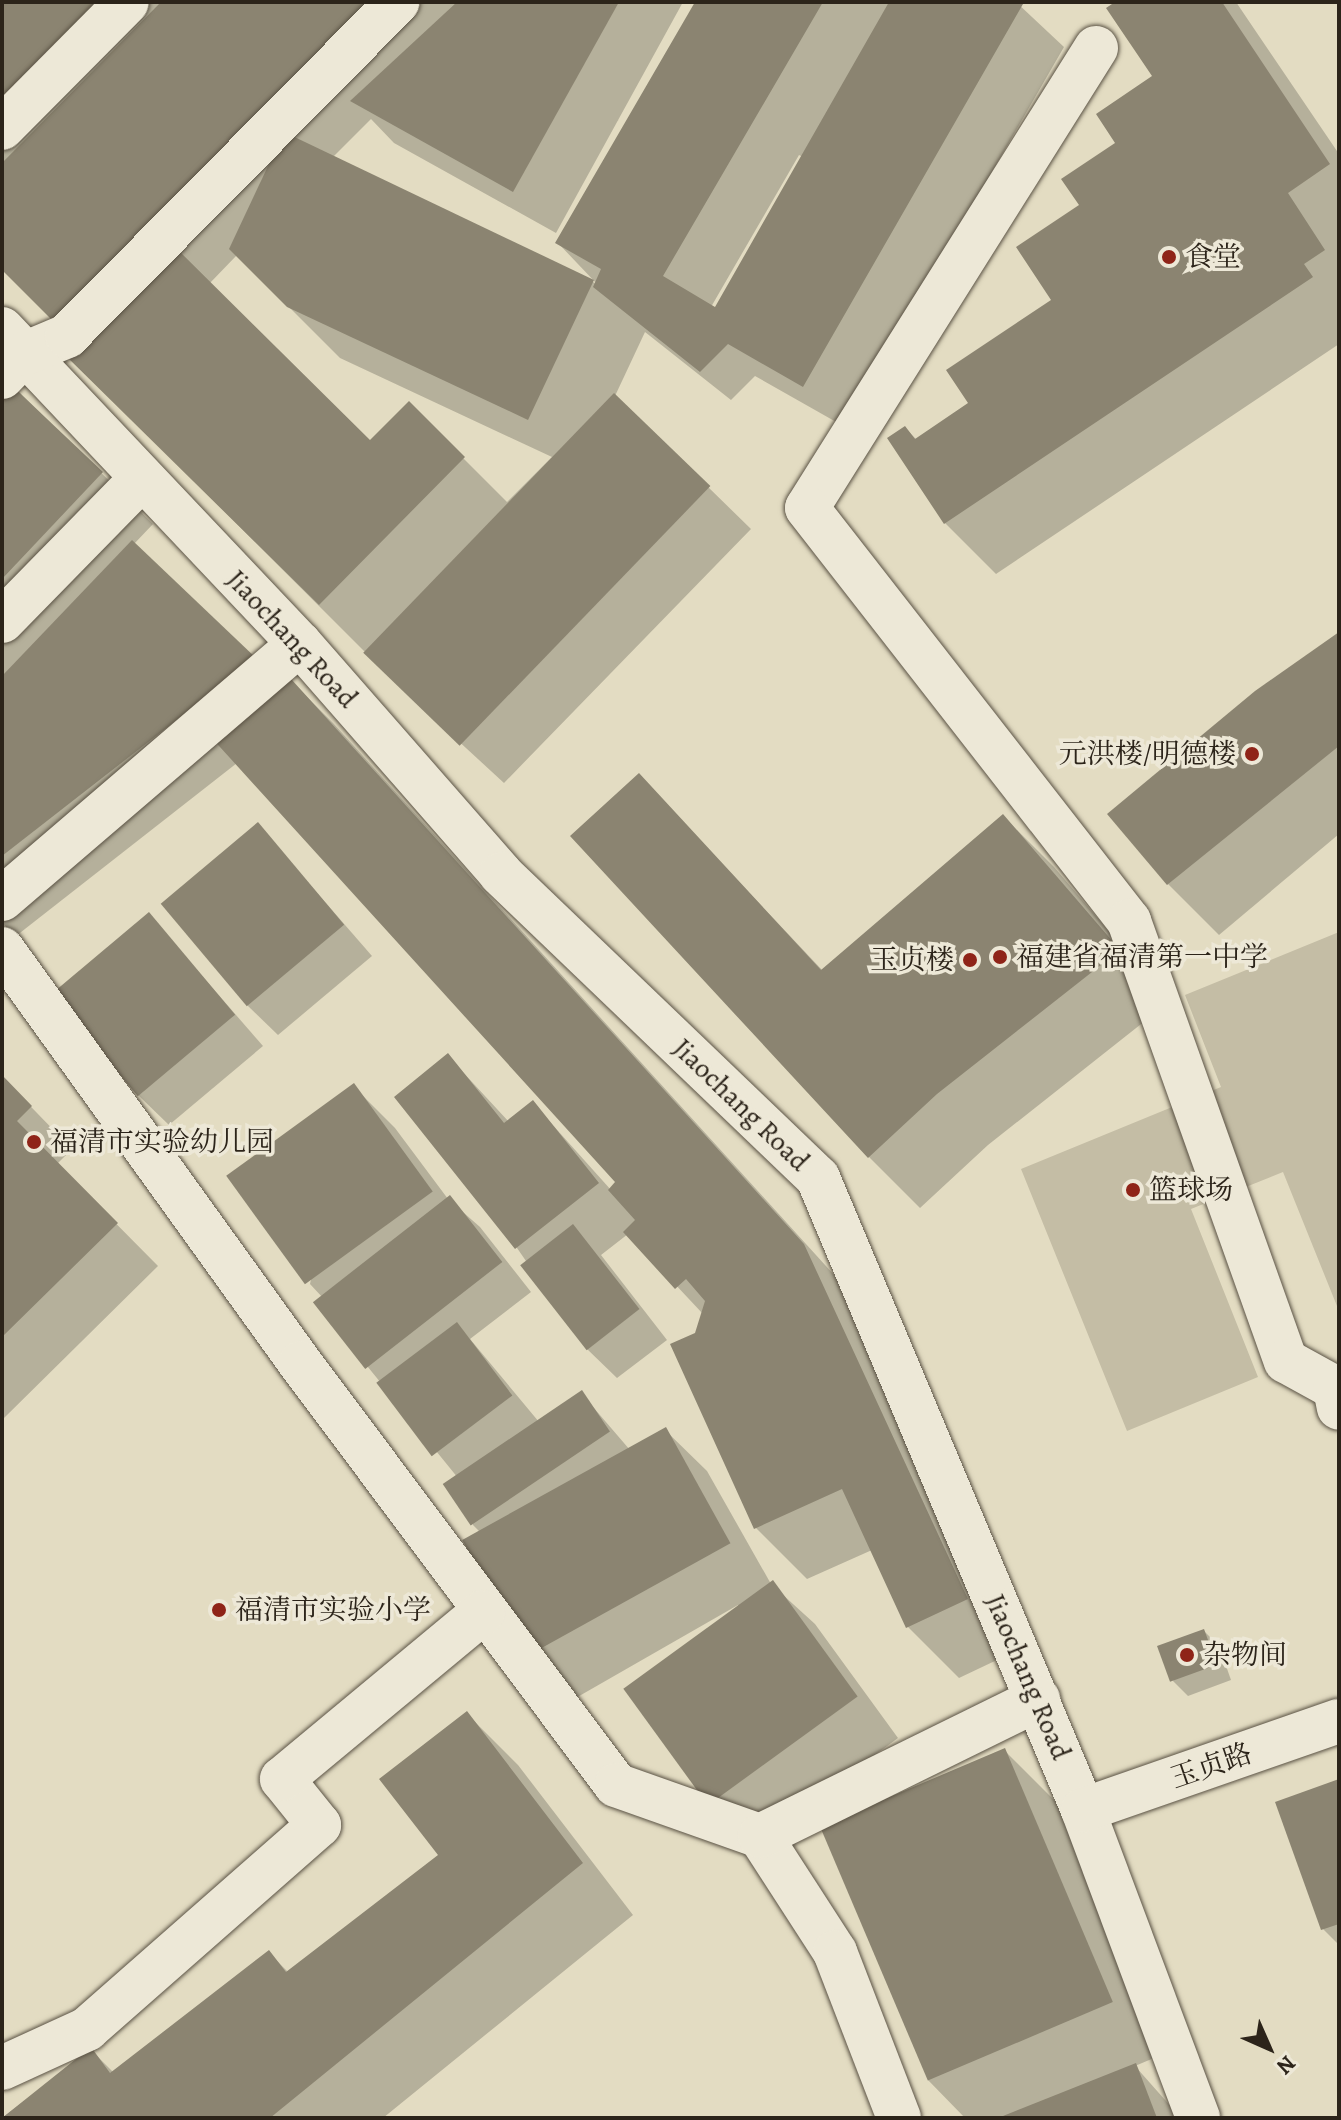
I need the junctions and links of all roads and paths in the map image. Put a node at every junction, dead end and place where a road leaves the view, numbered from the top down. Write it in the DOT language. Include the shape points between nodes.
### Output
graph roads {
  1 [pos="127,2"];
  2 [pos="398,2"];
  3 [pos="1096,48"];
  4 [pos="2,128"];
  5 [pos="9,353"];
  6 [pos="141,479"];
  7 [pos="2,621"];
  8 [pos="300,644"];
  9 [pos="2,899"];
  10 [pos="2,949"];
  11 [pos="1338,1394"];
  12 [pos="483,1612"];
  13 [pos="1038,1699"];
  14 [pos="1339,1721"];
  15 [pos="1083,1810"];
  16 [pos="760,1836"];
  17 [pos="2,2068"];
  18 [pos="899,2118"];
  19 [pos="1198,2118"];
  1 -- 4 [label="street"];
  2 -- 5 [label="street" via="67,336"];
  3 -- 11 [label="street" via="807,508 1129,921 1286,1361"];
  5 -- 6 [label="street, Jiaochang Road"];
  6 -- 7 [label="street"];
  6 -- 8 [label="street, Jiaochang Road"];
  8 -- 9 [label="street"];
  8 -- 13 [label="street, Jiaochang Road" via="501,874 818,1178"];
  10 -- 12 [label="street"];
  12 -- 16 [label="street" via="616,1785"];
  12 -- 17 [label="street" via="282,1779 319,1825 87,2029"];
  13 -- 15 [label="street, Jiaochang Road"];
  13 -- 16 [label="street"];
  14 -- 15 [label="street, 玉贞路"];
  15 -- 19 [label="street, Jiaochang Road"];
  16 -- 18 [label="street" via="835,1952"];
}
